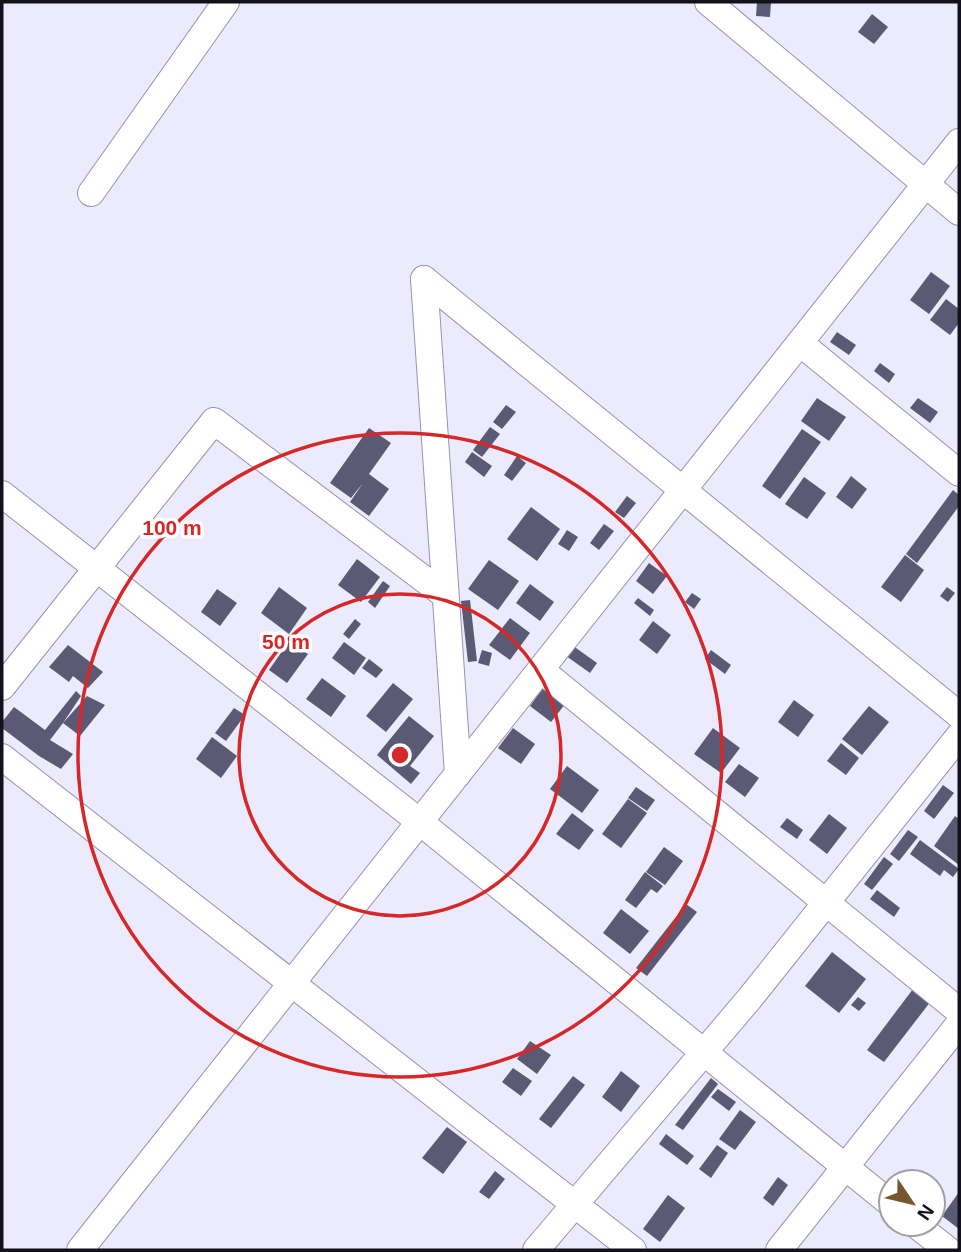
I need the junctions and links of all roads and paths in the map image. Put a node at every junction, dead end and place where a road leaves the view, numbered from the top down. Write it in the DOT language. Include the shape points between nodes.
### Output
graph roads {
  1 [pos="226,2"];
  2 [pos="708,2"];
  3 [pos="959,142"];
  4 [pos="926,185"];
  5 [pos="90,193"];
  6 [pos="959,212"];
  7 [pos="800,343"];
  8 [pos="959,473"];
  9 [pos="683,490"];
  10 [pos="2,494"];
  11 [pos="97,569"];
  12 [pos="445,595"];
  13 [pos="541,670"];
  14 [pos="2,687"];
  15 [pos="959,715"];
  16 [pos="959,736"];
  17 [pos="2,757"];
  18 [pos="458,774"];
  19 [pos="420,821"];
  20 [pos="826,903"];
  21 [pos="292,983"];
  22 [pos="959,1011"];
  23 [pos="959,1024"];
  24 [pos="704,1052"];
  25 [pos="845,1167"];
  26 [pos="877,1193"];
  27 [pos="575,1205"];
  28 [pos="933,1238"];
  29 [pos="80,1250"];
  30 [pos="536,1250"];
  31 [pos="633,1250"];
  32 [pos="779,1250"];
  33 [pos="948,1250"];
  1 -- 5 [label="street"];
  2 -- 4 [label="street"];
  3 -- 4 [label="street"];
  4 -- 6 [label="street"];
  4 -- 7 [label="street"];
  7 -- 8 [label="street"];
  7 -- 9 [label="street"];
  9 -- 12 [label="street" via="424,279"];
  9 -- 13 [label="street"];
  9 -- 15 [label="street"];
  10 -- 11 [label="street"];
  11 -- 12 [label="street" via="214,421"];
  11 -- 14 [label="street"];
  11 -- 19 [label="street"];
  12 -- 18 [label="street"];
  13 -- 18 [label="street"];
  13 -- 20 [label="street"];
  16 -- 20 [label="street"];
  17 -- 21 [label="street"];
  18 -- 19 [label="street"];
  19 -- 21 [label="street"];
  19 -- 24 [label="street"];
  20 -- 22 [label="street"];
  20 -- 24 [label="street"];
  21 -- 27 [label="street"];
  21 -- 29 [label="street"];
  23 -- 25 [label="street"];
  24 -- 25 [label="street"];
  24 -- 27 [label="street"];
  25 -- 26 [label="street"];
  25 -- 32 [label="street"];
  27 -- 30 [label="street"];
  27 -- 31 [label="street"];
  28 -- 33 [label="street"];
}
